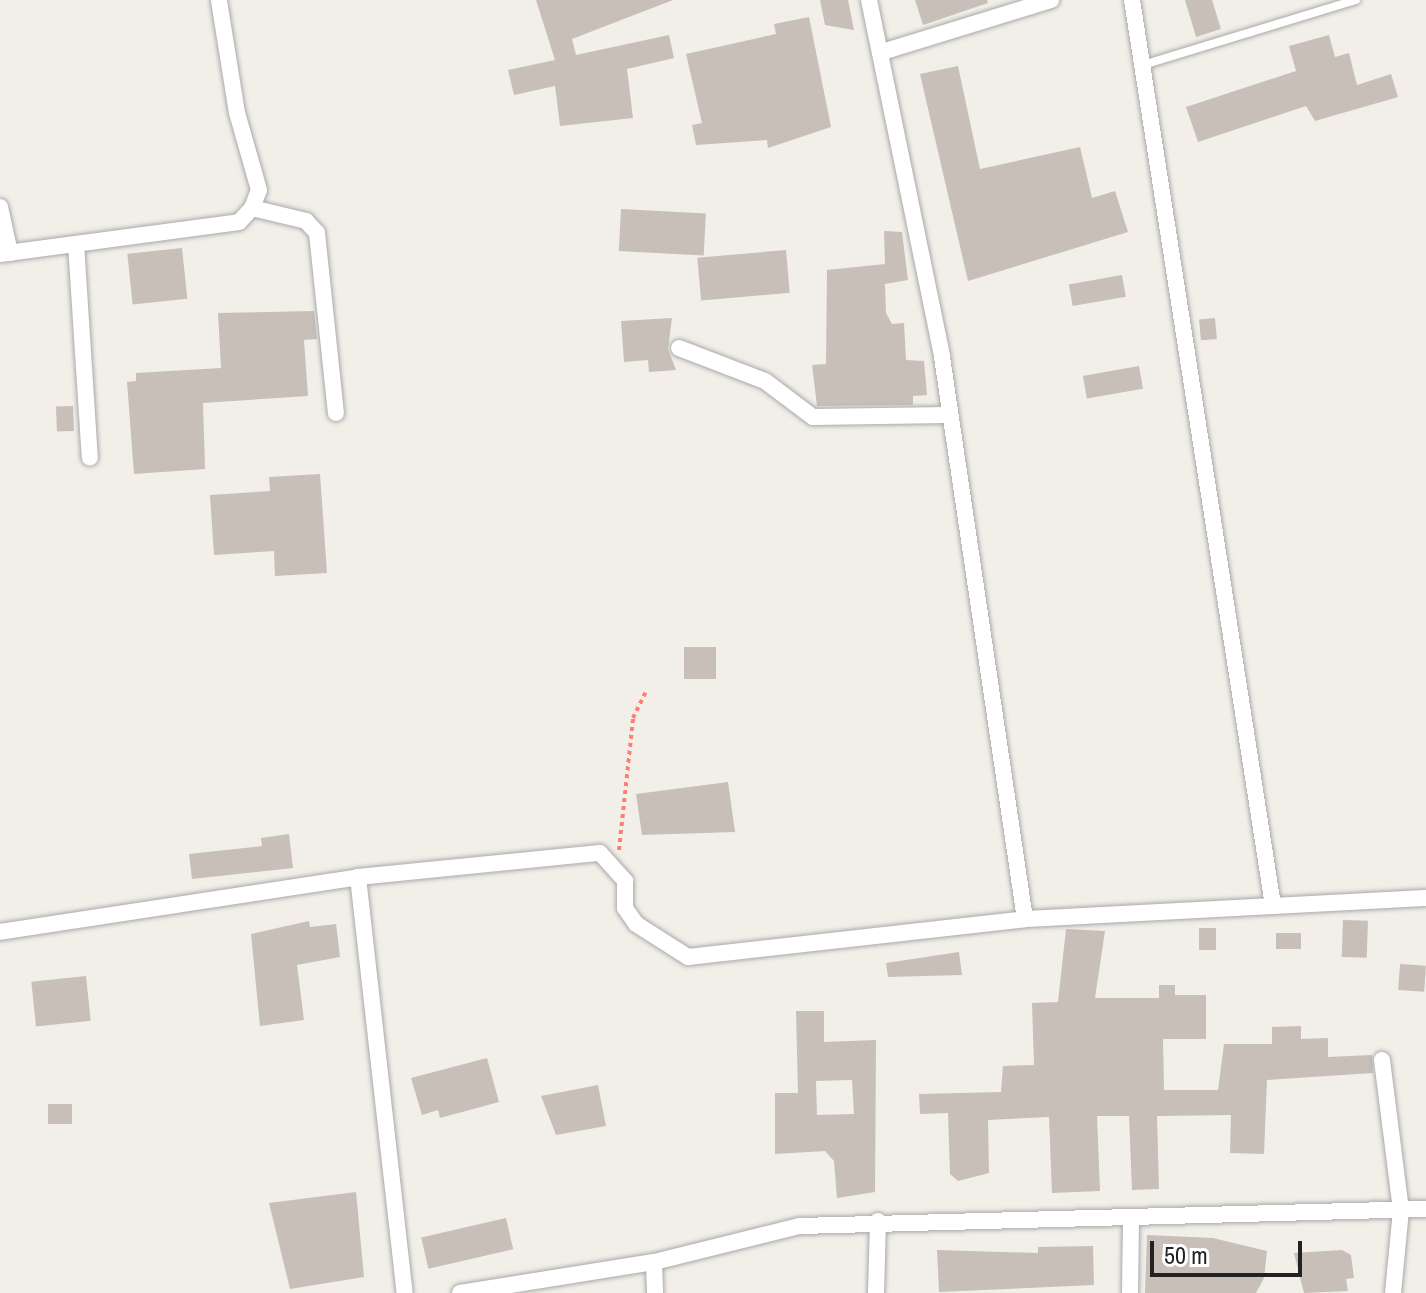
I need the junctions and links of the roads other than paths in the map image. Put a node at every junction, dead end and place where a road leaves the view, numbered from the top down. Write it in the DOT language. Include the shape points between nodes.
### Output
graph roads {
  1 [pos="219,0"];
  2 [pos="869,0"];
  3 [pos="1051,0"];
  4 [pos="1132,0"];
  5 [pos="1356,0"];
  6 [pos="882,52"];
  7 [pos="1143,65"];
  8 [pos="0,207"];
  9 [pos="252,208"];
  10 [pos="76,244"];
  11 [pos="5,253"];
  12 [pos="679,348"];
  13 [pos="336,413"];
  14 [pos="948,415"];
  15 [pos="90,458"];
  16 [pos="358,877"];
  17 [pos="1426,898"];
  18 [pos="1273,906"];
  19 [pos="1025,919"];
  20 [pos="0,932"];
  21 [pos="1382,1060"];
  22 [pos="1426,1209"];
  23 [pos="1401,1210"];
  24 [pos="1131,1217"];
  25 [pos="878,1221"];
  26 [pos="654,1262"];
  27 [pos="405,1293"];
  28 [pos="460,1293"];
  29 [pos="655,1293"];
  30 [pos="876,1293"];
  31 [pos="1130,1293"];
  32 [pos="1393,1293"];
  1 -- 9 [label="street" via="237,113 259,190"];
  2 -- 6 [label="street"];
  3 -- 6 [label="street"];
  4 -- 7 [label="street"];
  5 -- 7 [label="lane"];
  6 -- 14 [label="street"];
  7 -- 18 [label="street"];
  8 -- 11 [label="street"];
  9 -- 10 [label="street" via="239,222"];
  9 -- 13 [label="street" via="306,221 317,233"];
  10 -- 11 [label="street"];
  10 -- 15 [label="street"];
  12 -- 14 [label="street" via="765,381 813,417"];
  14 -- 19 [label="street"];
  16 -- 19 [label="street" via="600,853 616,864 636,924 688,957"];
  16 -- 20 [label="street"];
  16 -- 27 [label="street"];
  17 -- 18 [label="street"];
  18 -- 19 [label="street"];
  21 -- 23 [label="street"];
  22 -- 23 [label="street"];
  23 -- 24 [label="street"];
  23 -- 32 [label="street"];
  24 -- 25 [label="street"];
  24 -- 31 [label="street"];
  25 -- 26 [label="street" via="800,1226"];
  25 -- 30 [label="street"];
  26 -- 28 [label="street"];
  26 -- 29 [label="street"];
}
